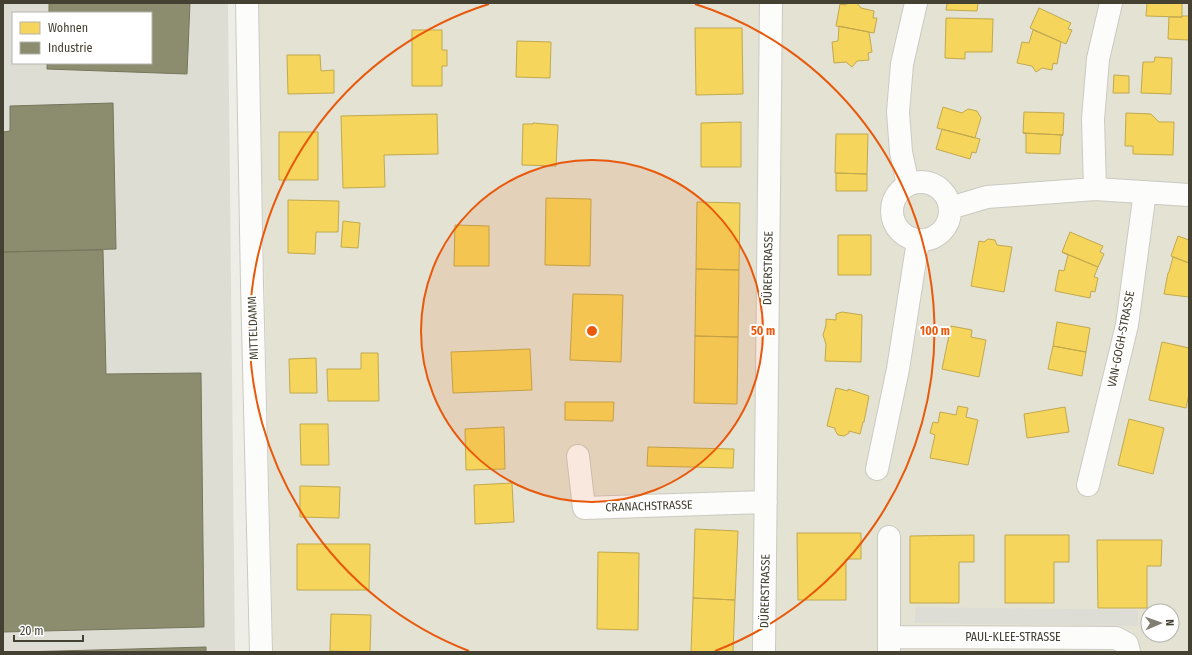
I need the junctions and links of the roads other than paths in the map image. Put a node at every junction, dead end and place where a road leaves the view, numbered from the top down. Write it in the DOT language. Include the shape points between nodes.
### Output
graph roads {
  1 [pos="247,3"];
  2 [pos="771,3"];
  3 [pos="916,3"];
  4 [pos="1111,3"];
  5 [pos="908,185"];
  6 [pos="1095,189"];
  7 [pos="1145,192"];
  8 [pos="1189,195"];
  9 [pos="950,208"];
  10 [pos="918,241"];
  11 [pos="578,456"];
  12 [pos="877,469"];
  13 [pos="1088,485"];
  14 [pos="766,502"];
  15 [pos="889,537"];
  16 [pos="889,644"];
  17 [pos="261,652"];
  18 [pos="764,652"];
  19 [pos="1129,652"];
  1 -- 17 [label="street, MITTELDAMM"];
  2 -- 14 [label="street, DÜRERSTRASSE"];
  3 -- 5 [label="street" via="902,64 898,112 901,152"];
  4 -- 6 [label="street" via="1098,59 1094,112"];
  5 -- 9 [label="street" via="930,183 940,188 947,197"];
  5 -- 10 [label="street" via="895,198 892,216 897,228 906,237"];
  6 -- 7 [label="street"];
  6 -- 9 [label="street" via="987,197"];
  7 -- 8 [label="street"];
  7 -- 13 [label="street, VAN-GOGH-STRASSE" via="1127,325"];
  9 -- 10 [label="street" via="949,221 942,232 931,239"];
  10 -- 12 [label="street" via="898,369"];
  11 -- 14 [label="street, CRANACHSTRASSE" via="584,508"];
  14 -- 18 [label="street, DÜRERSTRASSE"];
  15 -- 16 [label="street, PAUL-KLEE-STRASSE"];
  16 -- 19 [label="street, PAUL-KLEE-STRASSE" via="1116,638 1127,644"];
}
